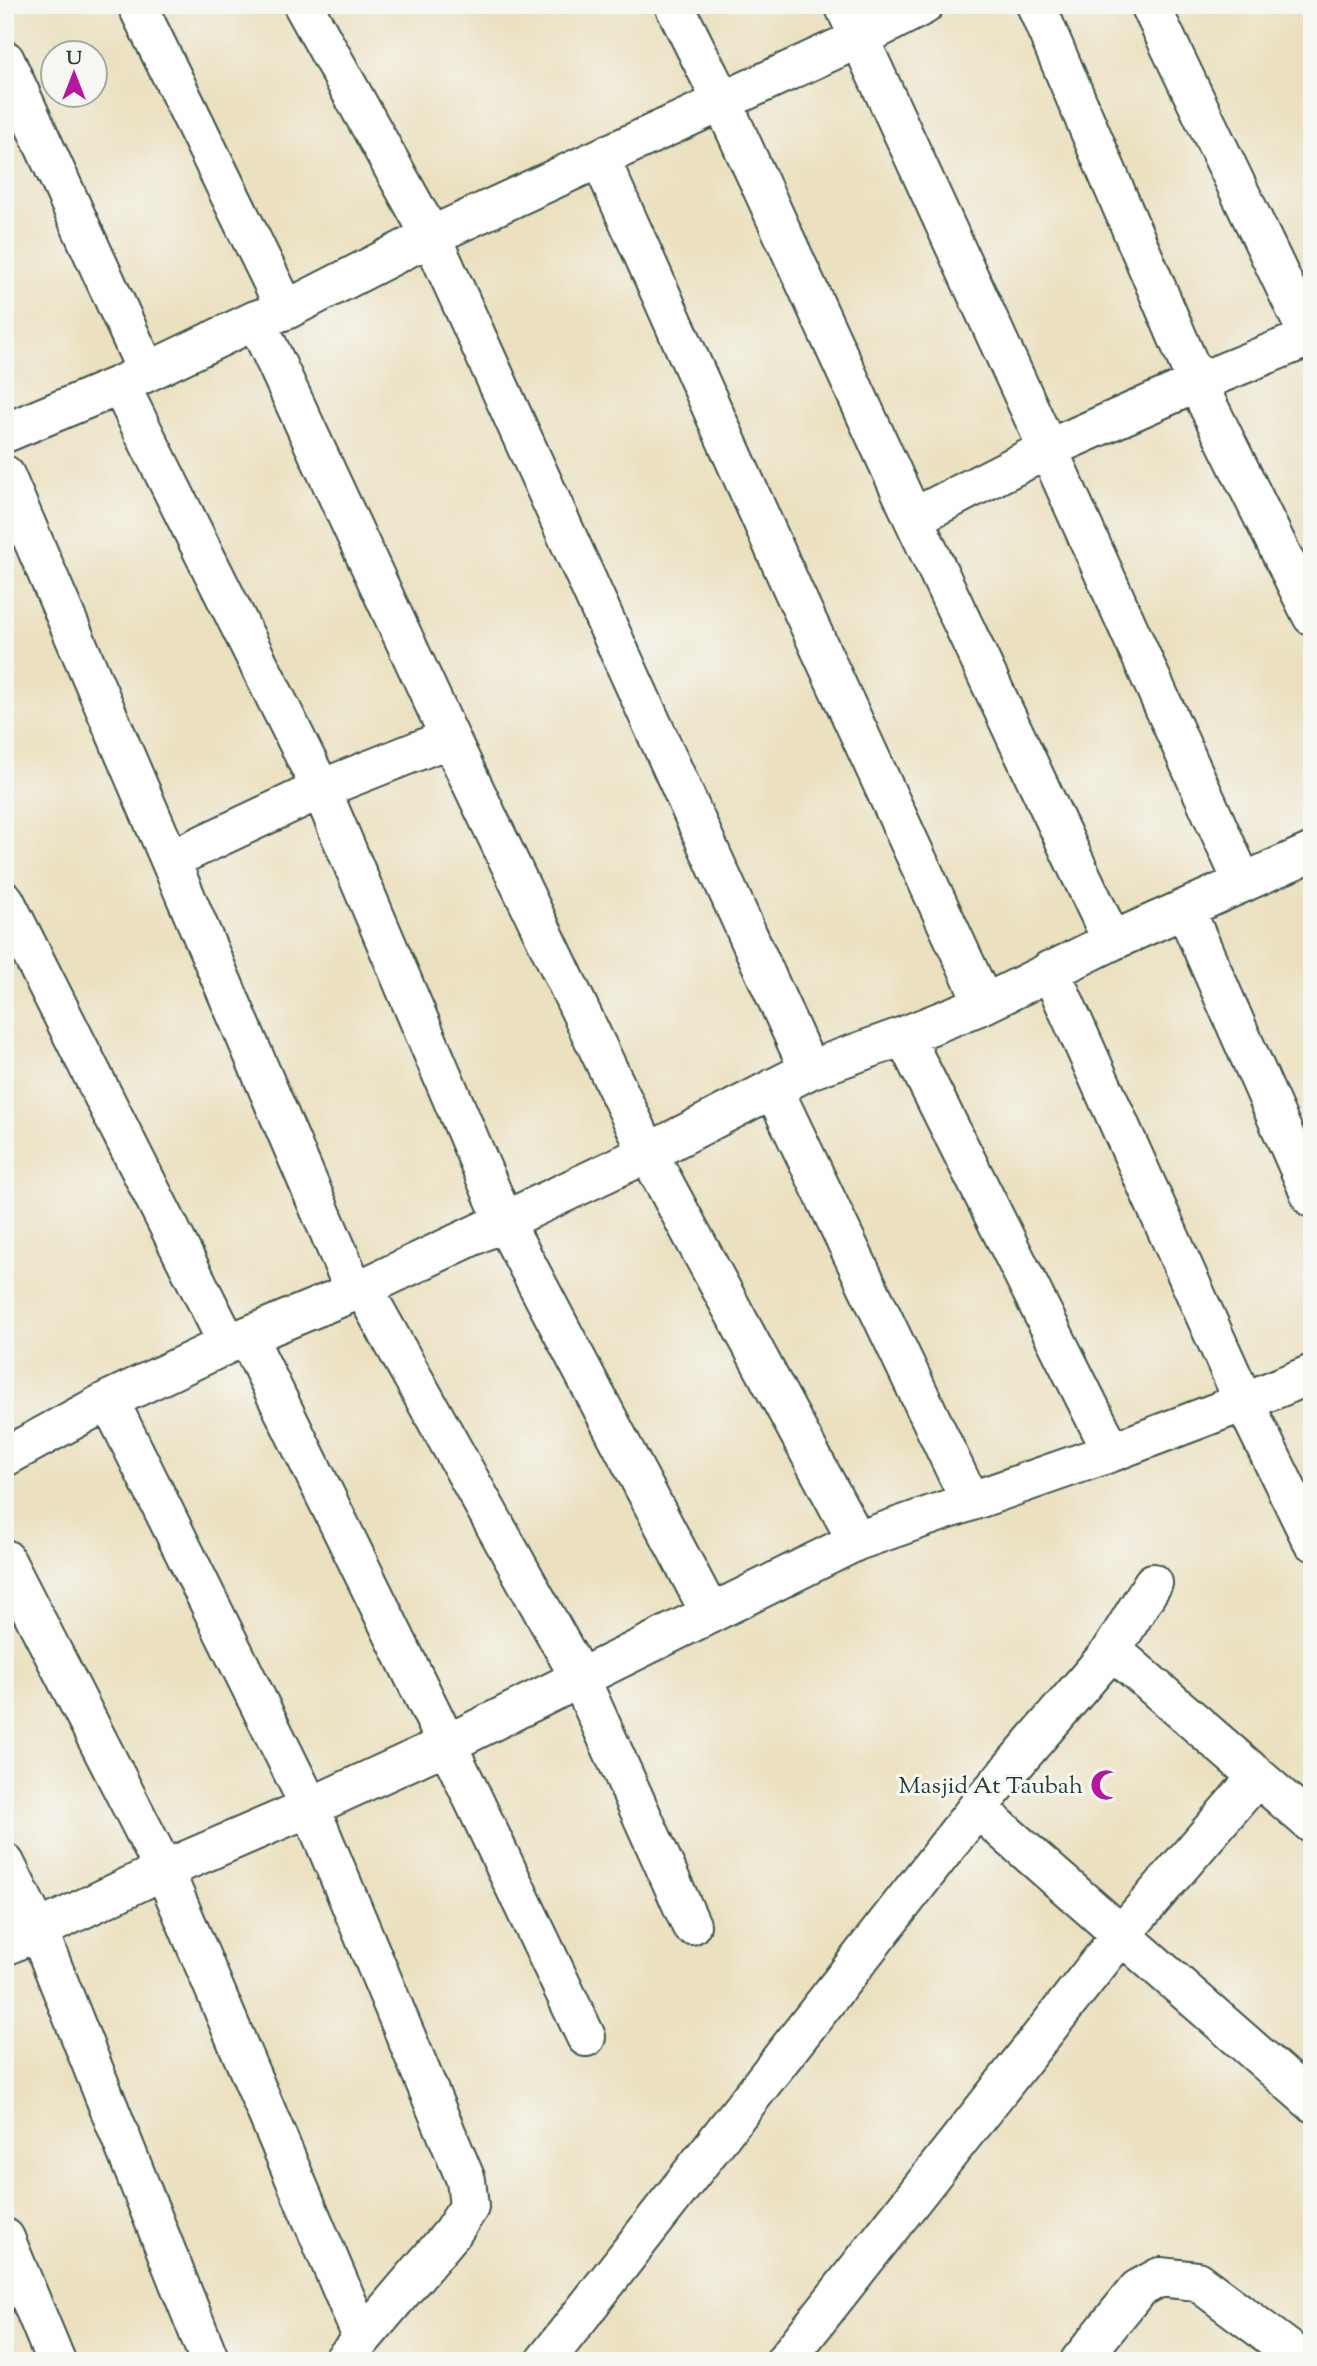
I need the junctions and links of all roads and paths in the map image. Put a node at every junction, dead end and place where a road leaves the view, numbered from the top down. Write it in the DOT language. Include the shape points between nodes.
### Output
graph roads {
  1 [pos="137,5"];
  2 [pos="303,5"];
  3 [pos="674,5"];
  4 [pos="924,5"];
  5 [pos="1036,5"];
  6 [pos="1150,5"];
  7 [pos="852,21"];
  8 [pos="5,60"];
  9 [pos="722,101"];
  10 [pos="600,158"];
  11 [pos="431,236"];
  12 [pos="271,315"];
  13 [pos="1311,339"];
  14 [pos="134,378"];
  15 [pos="1197,383"];
  16 [pos="5,433"];
  17 [pos="1048,449"];
  18 [pos="5,475"];
  19 [pos="913,518"];
  20 [pos="1312,616"];
  21 [pos="450,738"];
  22 [pos="321,789"];
  23 [pos="1312,852"];
  24 [pos="170,860"];
  25 [pos="1243,883"];
  26 [pos="5,901"];
  27 [pos="1185,909"];
  28 [pos="1112,941"];
  29 [pos="15,948"];
  30 [pos="1050,970"];
  31 [pos="984,1004"];
  32 [pos="904,1036"];
  33 [pos="809,1070"];
  34 [pos="773,1088"];
  35 [pos="649,1153"];
  36 [pos="1312,1198"];
  37 [pos="504,1221"];
  38 [pos="359,1290"];
  39 [pos="237,1340"];
  40 [pos="1312,1374"];
  41 [pos="109,1400"];
  42 [pos="1244,1402"];
  43 [pos="9,1445"];
  44 [pos="1112,1452"];
  45 [pos="970,1501"];
  46 [pos="857,1541"];
  47 [pos="1312,1541"];
  48 [pos="5,1559"];
  49 [pos="1153,1583"];
  50 [pos="710,1614"];
  51 [pos="1112,1650"];
  52 [pos="580,1678"];
  53 [pos="447,1744"];
  54 [pos="1256,1777"];
  55 [pos="310,1807"];
  56 [pos="977,1808"];
  57 [pos="1312,1824"];
  58 [pos="5,1863"];
  59 [pos="164,1870"];
  60 [pos="691,1925"];
  61 [pos="1121,1935"];
  62 [pos="22,1938"];
  63 [pos="586,2037"];
  64 [pos="1312,2102"];
  65 [pos="5,2238"];
  66 [pos="353,2349"];
  67 [pos="56,2361"];
  68 [pos="210,2361"];
  69 [pos="545,2361"];
  70 [pos="785,2361"];
  71 [pos="1080,2361"];
  72 [pos="1304,2361"];
  1 -- 12 [label="street"];
  2 -- 11 [label="street"];
  3 -- 9 [label="street"];
  4 -- 7 [label="street"];
  5 -- 15 [label="street"];
  6 -- 13 [label="street"];
  7 -- 9 [label="street"];
  7 -- 17 [label="street"];
  8 -- 14 [label="street"];
  9 -- 10 [label="street"];
  9 -- 19 [label="street"];
  10 -- 11 [label="street"];
  10 -- 31 [label="street"];
  11 -- 12 [label="street"];
  11 -- 33 [label="street"];
  12 -- 14 [label="street"];
  12 -- 21 [label="street"];
  13 -- 15 [label="street"];
  14 -- 16 [label="street"];
  14 -- 22 [label="street"];
  15 -- 17 [label="street"];
  15 -- 20 [label="street"];
  17 -- 19 [label="street"];
  17 -- 25 [label="street"];
  18 -- 24 [label="street"];
  19 -- 28 [label="street"];
  21 -- 22 [label="street"];
  21 -- 35 [label="street"];
  22 -- 24 [label="street"];
  22 -- 37 [label="street"];
  23 -- 25 [label="street"];
  24 -- 38 [label="street"];
  25 -- 27 [label="street"];
  26 -- 29 [label="street"];
  27 -- 28 [label="street"];
  27 -- 36 [label="street"];
  28 -- 30 [label="street"];
  29 -- 39 [label="street"];
  30 -- 31 [label="street"];
  30 -- 42 [label="street"];
  31 -- 32 [label="street"];
  32 -- 33 [label="street"];
  32 -- 44 [label="street"];
  33 -- 34 [label="street"];
  34 -- 35 [label="street"];
  34 -- 45 [label="street"];
  35 -- 37 [label="street"];
  35 -- 46 [label="street"];
  37 -- 38 [label="street"];
  37 -- 50 [label="street"];
  38 -- 39 [label="street"];
  38 -- 52 [label="street"];
  39 -- 41 [label="street"];
  39 -- 53 [label="street"];
  40 -- 42 [label="street"];
  41 -- 43 [label="street"];
  41 -- 55 [label="street"];
  42 -- 44 [label="street"];
  42 -- 47 [label="street"];
  44 -- 45 [label="street"];
  45 -- 46 [label="street"];
  46 -- 50 [label="street"];
  48 -- 59 [label="street"];
  49 -- 51 [label="street"];
  50 -- 52 [label="street"];
  51 -- 54 [label="street"];
  51 -- 56 [label="street"];
  52 -- 53 [label="street"];
  52 -- 60 [label="street"];
  53 -- 55 [label="street"];
  53 -- 63 [label="street"];
  54 -- 57 [label="street"];
  54 -- 61 [label="street"];
  55 -- 59 [label="street"];
  55 -- 66 [label="street" via="466,2180 469,2207"];
  56 -- 61 [label="street"];
  56 -- 69 [label="street"];
  58 -- 62 [label="street"];
  59 -- 62 [label="street"];
  59 -- 66 [label="street"];
  61 -- 64 [label="street"];
  61 -- 70 [label="street"];
  62 -- 68 [label="street"];
  65 -- 67 [label="street"];
  71 -- 72 [label="street" via="1138,2289 1160,2277 1196,2281"];
}
